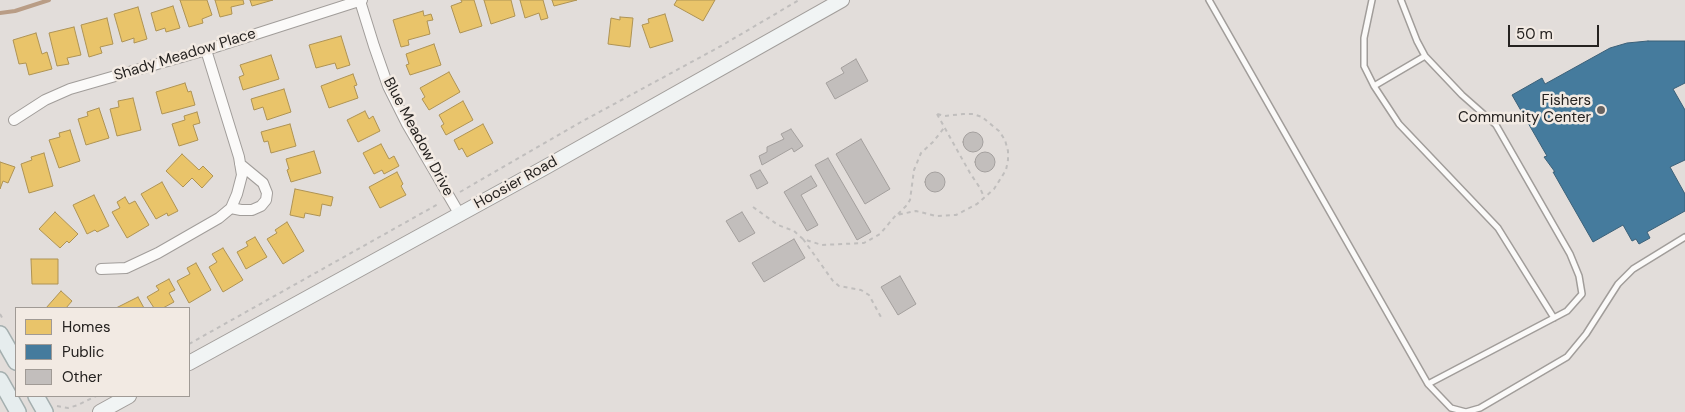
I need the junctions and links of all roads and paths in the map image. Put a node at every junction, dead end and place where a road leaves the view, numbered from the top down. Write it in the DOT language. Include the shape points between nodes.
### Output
graph roads {
  1 [pos="360,0"];
  2 [pos="799,0"];
  3 [pos="842,0"];
  4 [pos="1208,0"];
  5 [pos="1372,0"];
  6 [pos="1401,0"];
  7 [pos="206,50"];
  8 [pos="1425,56"];
  9 [pos="1374,86"];
  10 [pos="14,120"];
  11 [pos="944,128"];
  12 [pos="240,164"];
  13 [pos="984,197"];
  14 [pos="450,198"];
  15 [pos="753,207"];
  16 [pos="231,208"];
  17 [pos="460,215"];
  18 [pos="896,215"];
  19 [pos="1685,237"];
  20 [pos="803,239"];
  21 [pos="101,269"];
  22 [pos="1554,318"];
  23 [pos="882,319"];
  24 [pos="0,334"];
  25 [pos="190,343"];
  26 [pos="15,360"];
  27 [pos="190,362"];
  28 [pos="0,380"];
  29 [pos="1428,384"];
  30 [pos="37,397"];
  31 [pos="94,397"];
  32 [pos="128,397"];
  33 [pos="60,408"];
  34 [pos="18,412"];
  35 [pos="45,412"];
  36 [pos="100,412"];
  1 -- 7 [label="street, Shady Meadow Place"];
  1 -- 14 [label="street, Blue Meadow Drive" via="388,86"];
  2 -- 14 [label="path"];
  3 -- 17 [label="street, Hoosier Road"];
  4 -- 29 [label="lane"];
  5 -- 9 [label="lane" via="1364,38 1364,66"];
  6 -- 8 [label="lane"];
  7 -- 10 [label="street, Shady Meadow Place" via="70,89"];
  7 -- 12 [label="street"];
  8 -- 9 [label="lane"];
  8 -- 22 [label="lane" via="1496,125 1570,254 1582,294 1567,311"];
  9 -- 22 [label="lane" via="1399,124 1498,228"];
  11 -- 13 [label="path"];
  11 -- 13 [label="path" via="937,114 973,114 994,126 1005,140 1006,170 994,189"];
  11 -- 18 [label="path" via="921,153 914,170 910,200"];
  12 -- 16 [label="street" via="242,175"];
  12 -- 16 [label="street" via="263,184 266,200 252,210"];
  13 -- 18 [label="path" via="956,215 936,216 916,211"];
  14 -- 17 [label="street, Blue Meadow Drive"];
  14 -- 25 [label="path"];
  15 -- 20 [label="path"];
  16 -- 21 [label="street" via="158,254 126,268"];
  17 -- 27 [label="street, Hoosier Road"];
  18 -- 20 [label="path" via="880,234 864,243 822,245"];
  19 -- 29 [label="lane" via="1633,269 1618,284 1567,357 1480,408 1466,412 1451,408"];
  20 -- 23 [label="path" via="839,286 869,295"];
  22 -- 29 [label="lane"];
  24 -- 26 [label="main road"];
  28 -- 34 [label="main road"];
  30 -- 35 [label="main road"];
  31 -- 33 [label="path" via="78,406"];
  32 -- 36 [label="street"];
}
